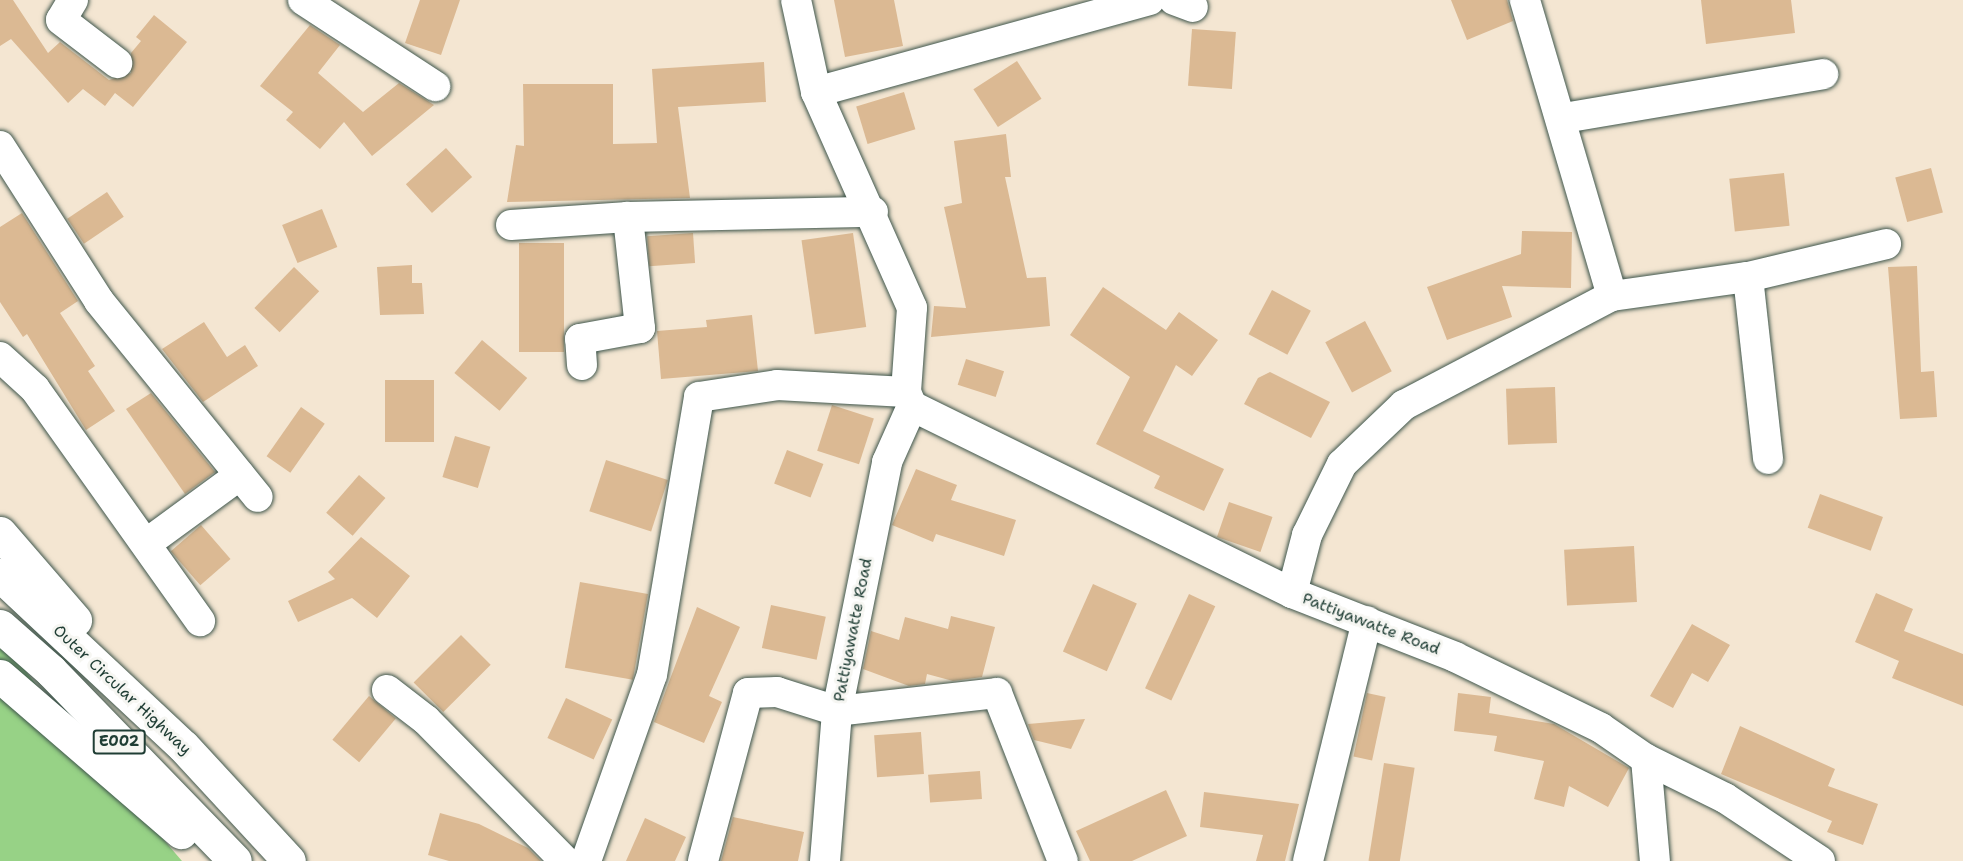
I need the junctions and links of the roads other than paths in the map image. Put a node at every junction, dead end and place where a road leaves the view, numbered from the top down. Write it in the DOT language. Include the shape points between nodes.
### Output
graph roads {
  1 [pos="73,0"];
  2 [pos="303,0"];
  3 [pos="796,0"];
  4 [pos="1150,0"];
  5 [pos="1525,0"];
  6 [pos="117,63"];
  7 [pos="1823,74"];
  8 [pos="435,86"];
  9 [pos="816,92"];
  10 [pos="1564,118"];
  11 [pos="0,146"];
  12 [pos="873,212"];
  13 [pos="628,217"];
  14 [pos="511,225"];
  15 [pos="1886,244"];
  16 [pos="1748,277"];
  17 [pos="1612,296"];
  18 [pos="0,357"];
  19 [pos="582,365"];
  20 [pos="909,399"];
  21 [pos="1768,459"];
  22 [pos="0,533"];
  23 [pos="147,543"];
  24 [pos="0,575"];
  25 [pos="1292,593"];
  26 [pos="200,621"];
  27 [pos="1367,621"];
  28 [pos="0,626"];
  29 [pos="0,676"];
  30 [pos="387,690"];
  31 [pos="837,711"];
  32 [pos="183,746"];
  33 [pos="1646,759"];
  34 [pos="214,861"];
  35 [pos="235,861"];
  36 [pos="289,861"];
  37 [pos="565,861"];
  38 [pos="586,861"];
  39 [pos="703,861"];
  40 [pos="825,861"];
  41 [pos="1063,861"];
  42 [pos="1308,861"];
  43 [pos="1655,861"];
  44 [pos="1820,861"];
  1 -- 6 [label="street" via="62,20"];
  2 -- 8 [label="street"];
  3 -- 9 [label="street, Pattiyawatte Road"];
  4 -- 9 [label="street"];
  5 -- 10 [label="street"];
  7 -- 10 [label="street"];
  9 -- 12 [label="street, Pattiyawatte Road"];
  10 -- 17 [label="street"];
  11 -- 23 [label="street" via="99,300 249,486"];
  12 -- 13 [label="street"];
  12 -- 20 [label="street, Pattiyawatte Road" via="912,308"];
  13 -- 14 [label="street"];
  13 -- 19 [label="street" via="640,328 580,339"];
  15 -- 16 [label="street"];
  16 -- 17 [label="street"];
  16 -- 21 [label="street"];
  17 -- 25 [label="street" via="1404,405 1342,464 1307,535"];
  18 -- 23 [label="street" via="35,389"];
  20 -- 25 [label="street, Pattiyawatte Road"];
  20 -- 31 [label="street, Pattiyawatte Road" via="887,462"];
  20 -- 38 [label="street" via="777,385 699,397 652,675"];
  22 -- 32 [label="highway"];
  23 -- 26 [label="street"];
  24 -- 32 [label="highway, Outer Circular Highway / E002"];
  25 -- 27 [label="street, Pattiyawatte Road"];
  27 -- 33 [label="street, Pattiyawatte Road" via="1600,728"];
  27 -- 42 [label="street"];
  28 -- 35 [label="highway, E002" via="51,671"];
  29 -- 34 [label="highway"];
  30 -- 37 [label="street" via="426,720"];
  31 -- 39 [label="street" via="777,692 748,693"];
  31 -- 40 [label="street, Pattiyawatte Road"];
  31 -- 41 [label="street" via="997,693"];
  32 -- 36 [label="highway, Outer Circular Highway / E002"];
  33 -- 43 [label="street"];
  33 -- 44 [label="street, Pattiyawatte Road" via="1725,798"];
}
